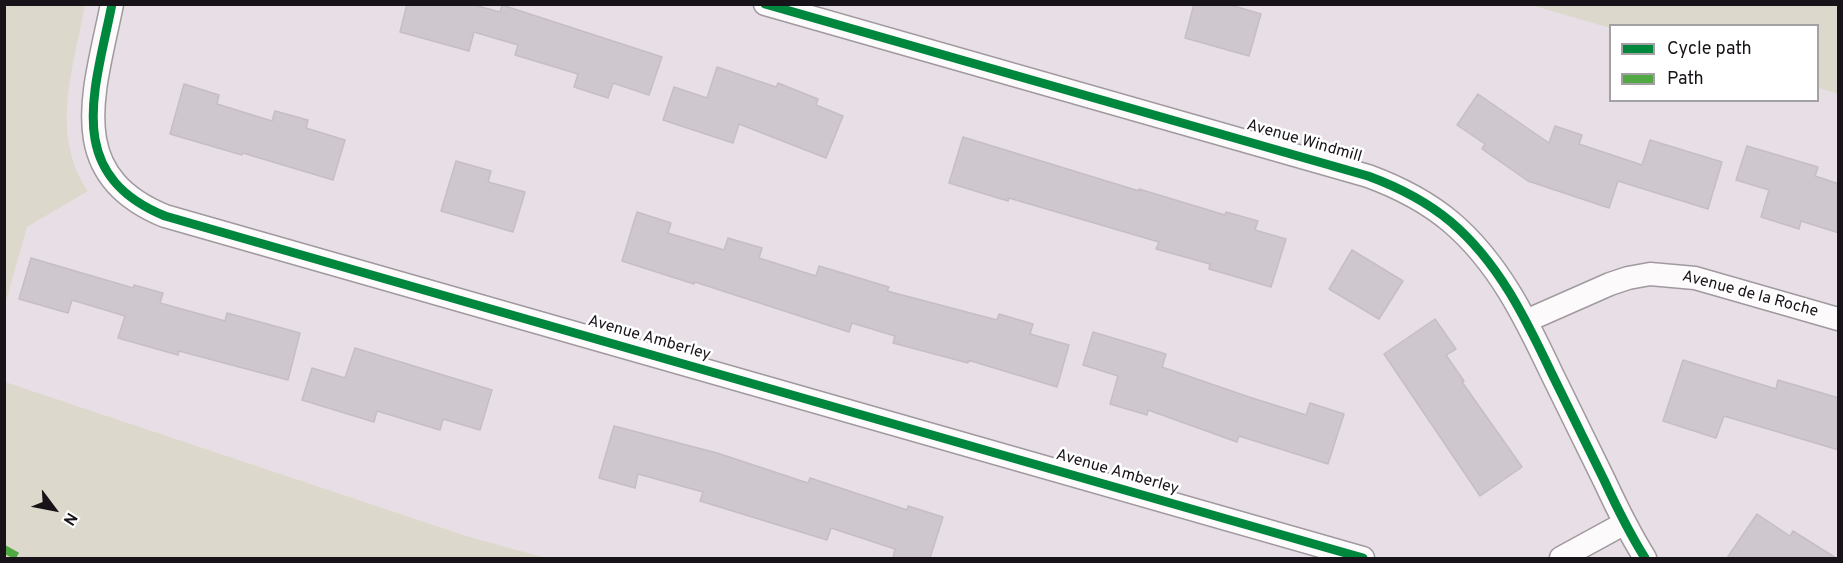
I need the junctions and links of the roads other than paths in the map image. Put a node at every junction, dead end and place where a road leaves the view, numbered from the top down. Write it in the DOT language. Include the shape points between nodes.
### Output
graph roads {
  1 [pos="112,4"];
  2 [pos="765,4"];
  3 [pos="1839,319"];
  4 [pos="1527,321"];
  5 [pos="1625,523"];
  6 [pos="1363,558"];
  7 [pos="1561,558"];
  8 [pos="1645,558"];
  1 -- 6 [label="street, Avenue Amberley" via="94,97 93,133 112,181 124,194 150,210"];
  2 -- 4 [label="street, Avenue Windmill" via="1390,184 1451,222 1495,270"];
  3 -- 4 [label="street, Avenue de la Roche" via="1695,278 1650,274 1610,284"];
  4 -- 5 [label="street, Avenue Windmill"];
  5 -- 7 [label="street"];
  5 -- 8 [label="street, Avenue Windmill"];
}
